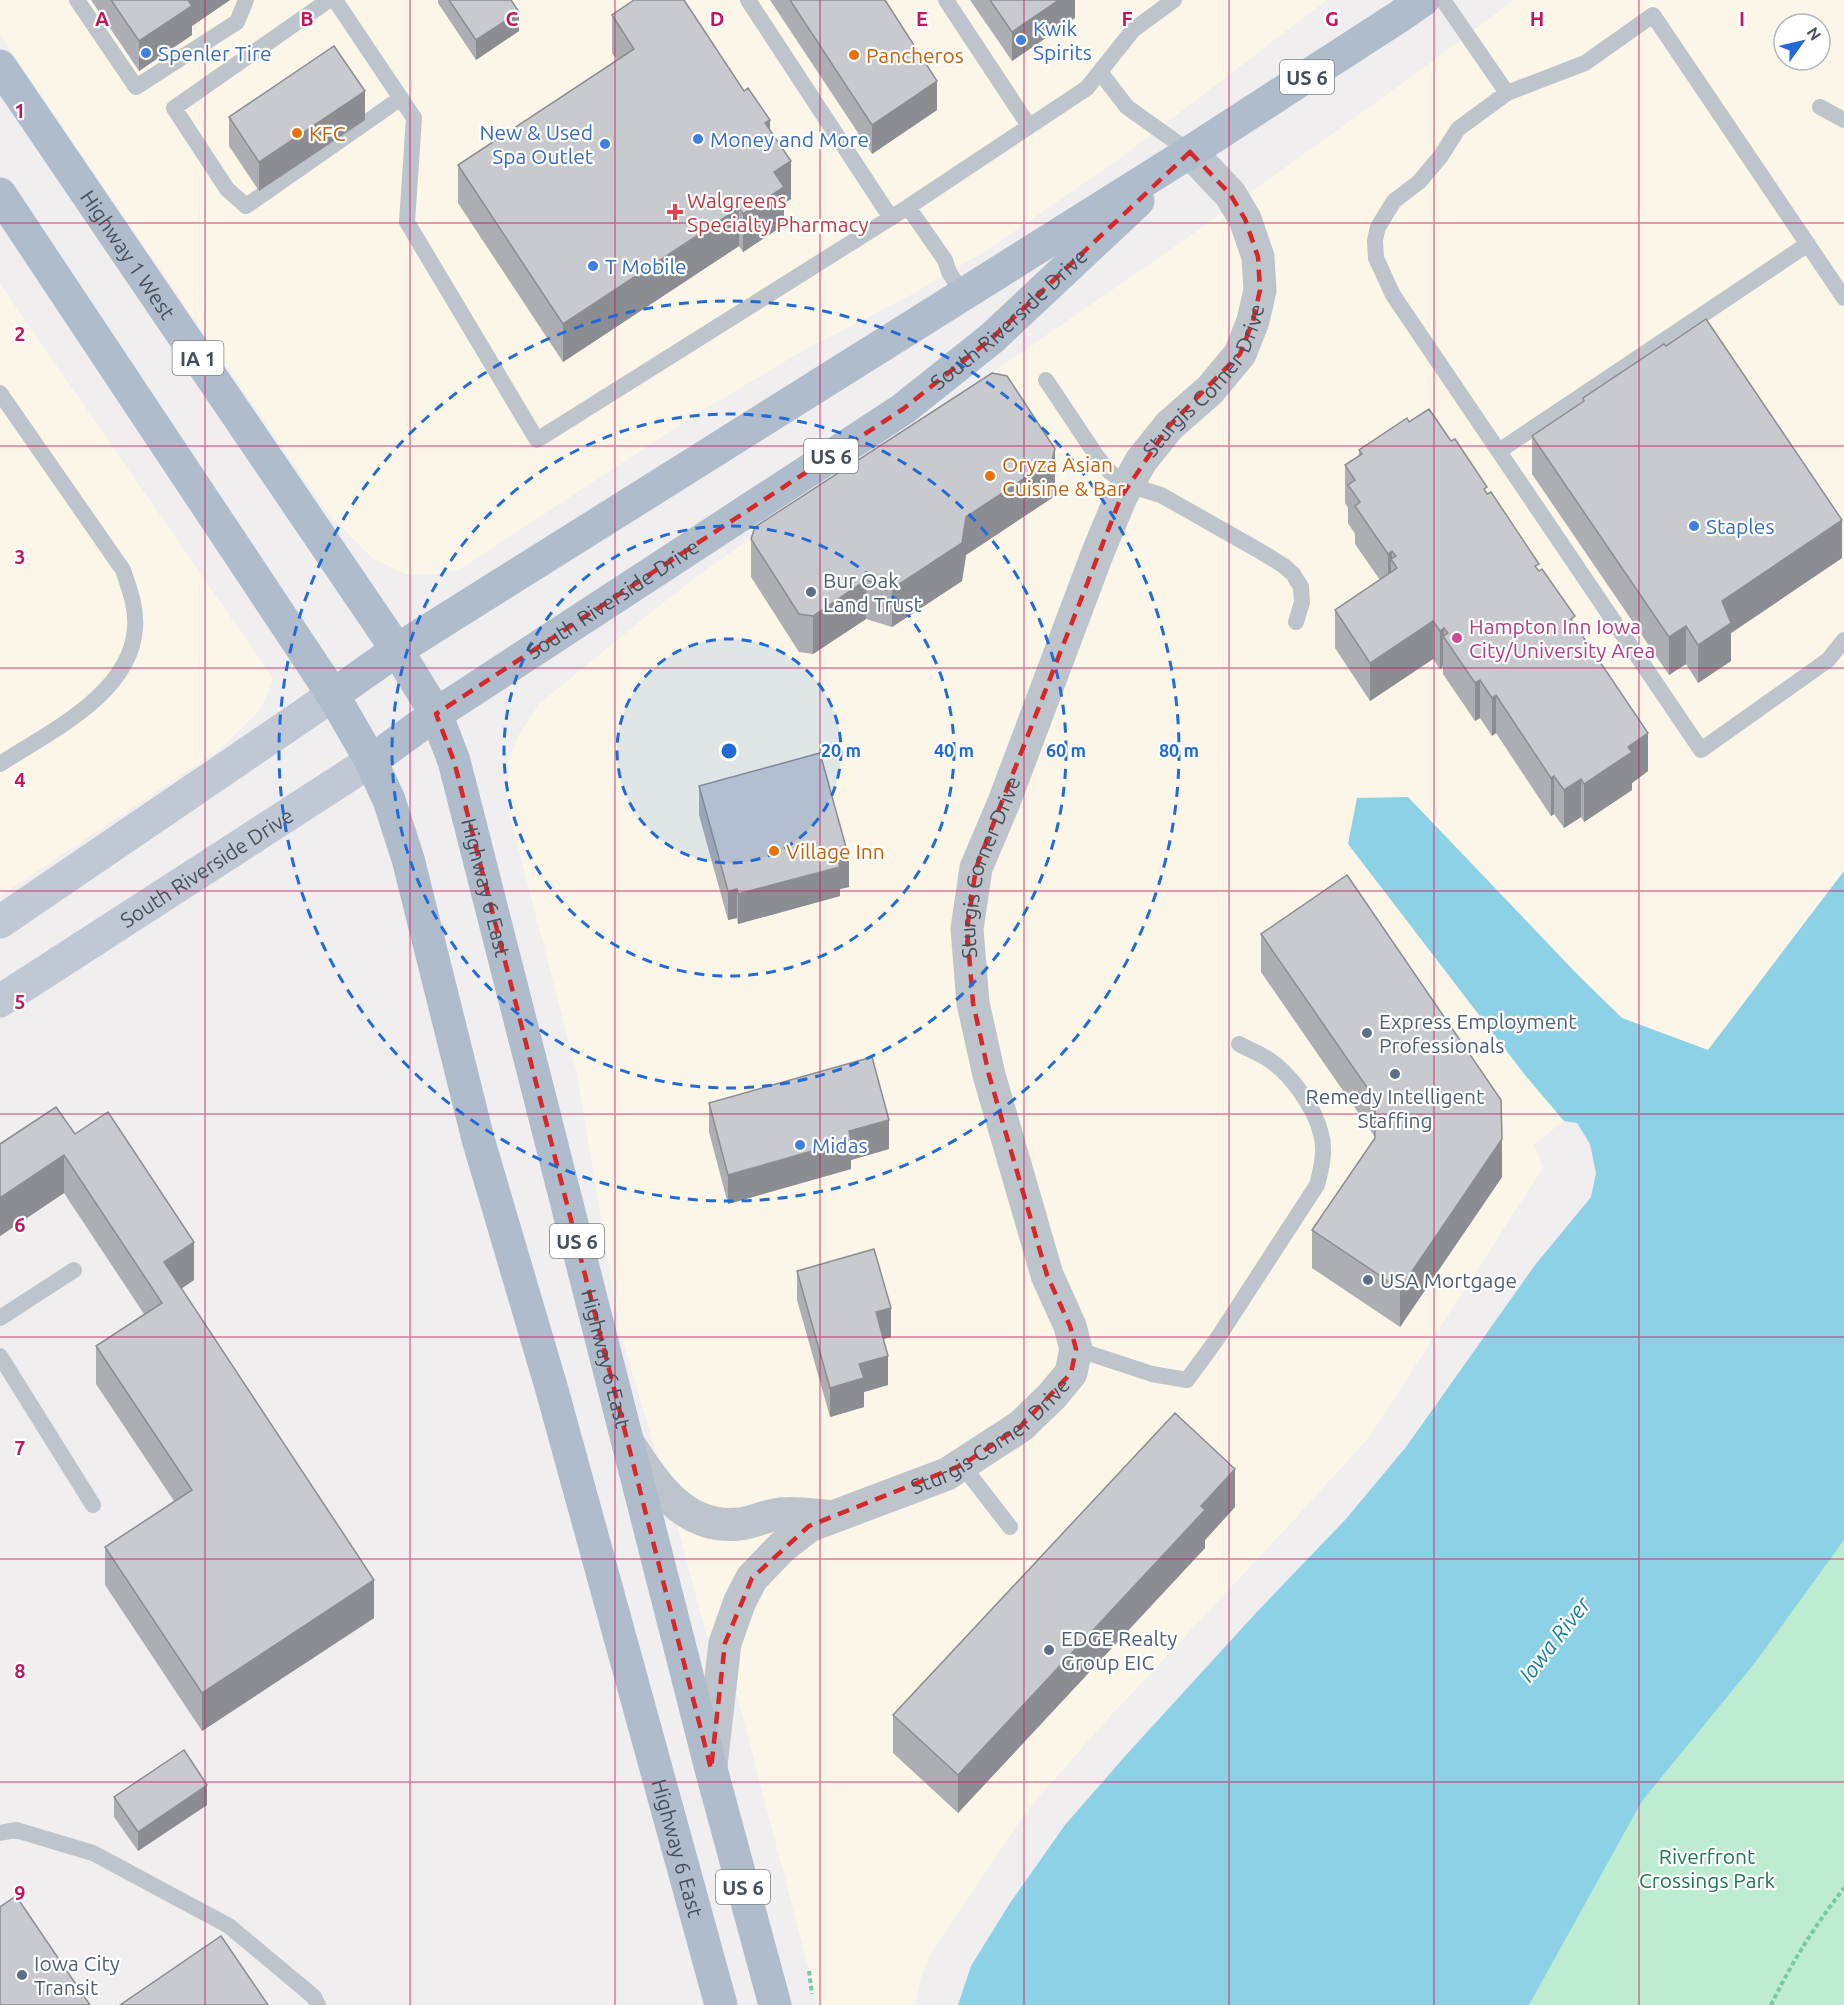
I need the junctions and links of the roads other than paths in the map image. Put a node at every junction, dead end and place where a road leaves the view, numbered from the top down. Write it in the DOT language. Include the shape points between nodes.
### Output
graph roads {
  1 [pos="77,0"];
  2 [pos="246,0"];
  3 [pos="329,0"];
  4 [pos="335,0"];
  5 [pos="748,0"];
  6 [pos="946,0"];
  7 [pos="1174,0"];
  8 [pos="1443,0"];
  9 [pos="1404,6"];
  10 [pos="0,66"];
  11 [pos="1100,72"];
  12 [pos="1507,93"];
  13 [pos="401,98"];
  14 [pos="1820,107"];
  15 [pos="1844,120"];
  16 [pos="1029,126"];
  17 [pos="1190,152"];
  18 [pos="0,194"];
  19 [pos="908,207"];
  20 [pos="891,218"];
  21 [pos="1808,244"];
  22 [pos="963,294"];
  23 [pos="1844,298"];
  24 [pos="1046,380"];
  25 [pos="0,393"];
  26 [pos="1499,451"];
  27 [pos="1128,485"];
  28 [pos="1296,622"];
  29 [pos="1844,640"];
  30 [pos="397,651"];
  31 [pos="333,694"];
  32 [pos="436,714"];
  33 [pos="371,761"];
  34 [pos="0,765"];
  35 [pos="0,922"];
  36 [pos="0,1001"];
  37 [pos="1239,1044"];
  38 [pos="74,1270"];
  39 [pos="0,1318"];
  40 [pos="1076,1349"];
  41 [pos="0,1356"];
  42 [pos="626,1439"];
  43 [pos="962,1465"];
  44 [pos="93,1505"];
  45 [pos="831,1516"];
  46 [pos="1010,1527"];
  47 [pos="711,1769"];
  48 [pos="0,1833"];
  49 [pos="318,2005"];
  50 [pos="721,2005"];
  51 [pos="775,2005"];
  1 -- 2 [label="lane" via="136,87 237,22"];
  3 -- 13 [label="lane" via="174,108 227,189 246,206"];
  4 -- 13 [label="lane"];
  5 -- 20 [label="lane"];
  6 -- 16 [label="lane"];
  7 -- 11 [label="lane" via="1133,30"];
  8 -- 12 [label="lane"];
  9 -- 17 [label="main road, South Riverside Drive / US 6"];
  10 -- 30 [label="main road, Highway 1 West / IA 1"];
  11 -- 16 [label="lane" via="1087,88"];
  11 -- 17 [label="lane" via="1126,107"];
  12 -- 21 [label="lane" via="1585,63 1653,15"];
  12 -- 26 [label="lane" via="1458,129 1419,182 1394,201 1375,240 1376,258 1393,295"];
  13 -- 20 [label="lane" via="414,118 407,222 537,440"];
  14 -- 15 [label="lane"];
  16 -- 19 [label="lane"];
  17 -- 22 [label="main road, South Riverside Drive / US 6"];
  17 -- 27 [label="street, Sturgis Corner Drive" via="1230,194 1245,219 1258,257 1260,290 1240,354 1210,390 1169,426"];
  17 -- 32 [label="main road, South Riverside Drive / US 6" via="992,338 903,409"];
  18 -- 31 [label="main road"];
  19 -- 20 [label="lane"];
  19 -- 22 [label="lane"];
  21 -- 23 [label="lane"];
  21 -- 26 [label="lane"];
  22 -- 30 [label="main road, South Riverside Drive / US 6"];
  24 -- 27 [label="lane" via="1098,458"];
  25 -- 34 [label="lane" via="123,570 132,597 135,628 128,657 113,683 91,705"];
  26 -- 29 [label="lane" via="1701,750 1828,660"];
  27 -- 28 [label="lane" via="1161,495 1284,566 1301,587 1302,603"];
  27 -- 40 [label="street, Sturgis Corner Drive" via="1098,552 976,868 967,929 973,1003 989,1075 1047,1275"];
  30 -- 31 [label="main road, South Riverside Drive / US 6"];
  30 -- 32 [label="main road, Highway 6 East"];
  31 -- 33 [label="main road, Highway 6 East / US 6"];
  31 -- 35 [label="main road, South Riverside Drive"];
  32 -- 33 [label="main road, South Riverside Drive"];
  32 -- 42 [label="main road, Highway 6 East / US 6" via="454,761"];
  33 -- 36 [label="main road, South Riverside Drive"];
  33 -- 50 [label="main road, Highway 6 East / US 6" via="408,858 478,1139 552,1390"];
  37 -- 40 [label="lane" via="1268,1059 1291,1078 1311,1110 1322,1135 1317,1185 1187,1380 1152,1374"];
  38 -- 39 [label="lane"];
  40 -- 43 [label="street, Sturgis Corner Drive" via="1071,1373 1052,1396 1021,1426"];
  41 -- 44 [label="lane"];
  42 -- 45 [label="street, Sturgis Corner Drive" via="665,1495 690,1515 716,1523 738,1524 780,1514"];
  42 -- 47 [label="main road, Highway 6 East / US 6"];
  43 -- 45 [label="street, Sturgis Corner Drive"];
  43 -- 46 [label="lane"];
  45 -- 47 [label="street, Sturgis Corner Drive" via="809,1526 782,1547 752,1578 740,1601 725,1642"];
  47 -- 51 [label="main road, Highway 6 East / US 6"];
  48 -- 49 [label="lane" via="16,1830 93,1853 229,1926 314,1997"];
}
